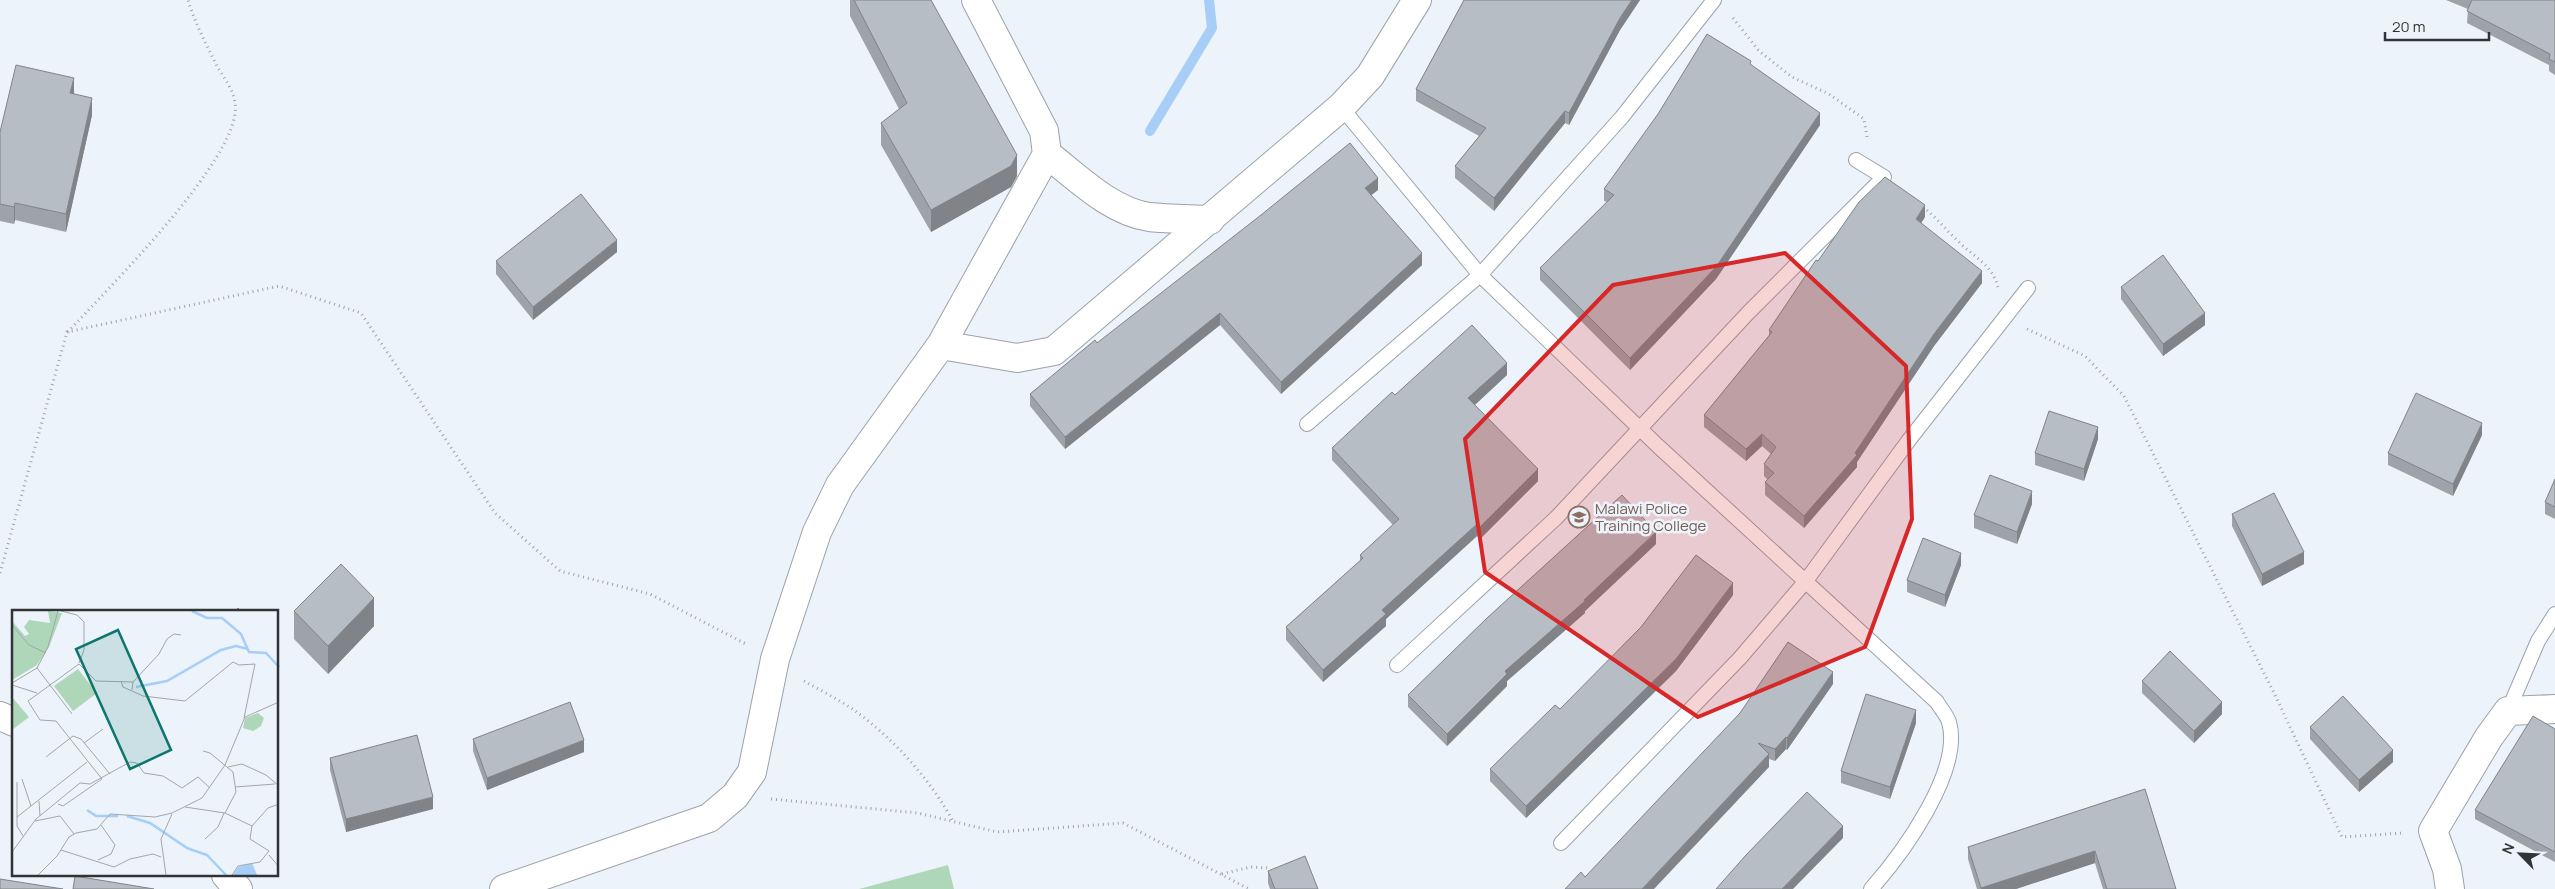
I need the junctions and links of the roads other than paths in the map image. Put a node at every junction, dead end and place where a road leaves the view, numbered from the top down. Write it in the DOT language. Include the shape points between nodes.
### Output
graph roads {
  1 [pos="976,0"];
  2 [pos="1417,0"];
  3 [pos="1714,0"];
  4 [pos="1341,107"];
  5 [pos="1048,154"];
  6 [pos="1856,160"];
  7 [pos="1210,220"];
  8 [pos="1480,275"];
  9 [pos="2028,288"];
  10 [pos="941,345"];
  11 [pos="1307,424"];
  12 [pos="1640,428"];
  13 [pos="1805,582"];
  14 [pos="2555,614"];
  15 [pos="1397,665"];
  16 [pos="2555,709"];
  17 [pos="2508,711"];
  18 [pos="0,716"];
  19 [pos="12,721"];
  20 [pos="1561,843"];
  21 [pos="227,876"];
  22 [pos="238,889"];
  23 [pos="504,889"];
  24 [pos="1871,889"];
  25 [pos="2450,889"];
  1 -- 5 [label="street" via="1044,132"];
  2 -- 4 [label="street" via="1370,76"];
  3 -- 8 [label="lane" via="1622,117"];
  4 -- 7 [label="street"];
  4 -- 8 [label="lane"];
  5 -- 7 [label="street" via="1106,199 1127,209 1147,216"];
  5 -- 10 [label="street"];
  6 -- 12 [label="lane" via="1884,177 1748,313"];
  7 -- 10 [label="street" via="1054,351 1017,358"];
  8 -- 11 [label="lane"];
  8 -- 12 [label="lane"];
  9 -- 13 [label="lane" via="1909,440"];
  10 -- 23 [label="street" via="840,485 817,532 774,658 752,772 735,796 709,818"];
  12 -- 13 [label="lane"];
  12 -- 15 [label="lane" via="1556,518"];
  13 -- 20 [label="lane" via="1740,658"];
  13 -- 24 [label="lane" via="1937,702 1949,721 1950,746 1939,787 1897,859"];
  14 -- 17 [label="lane" via="2538,641"];
  16 -- 17 [label="street"];
  17 -- 25 [label="street" via="2433,831 2447,869"];
  18 -- 19 [label="street"];
  21 -- 22 [label="street"];
}
